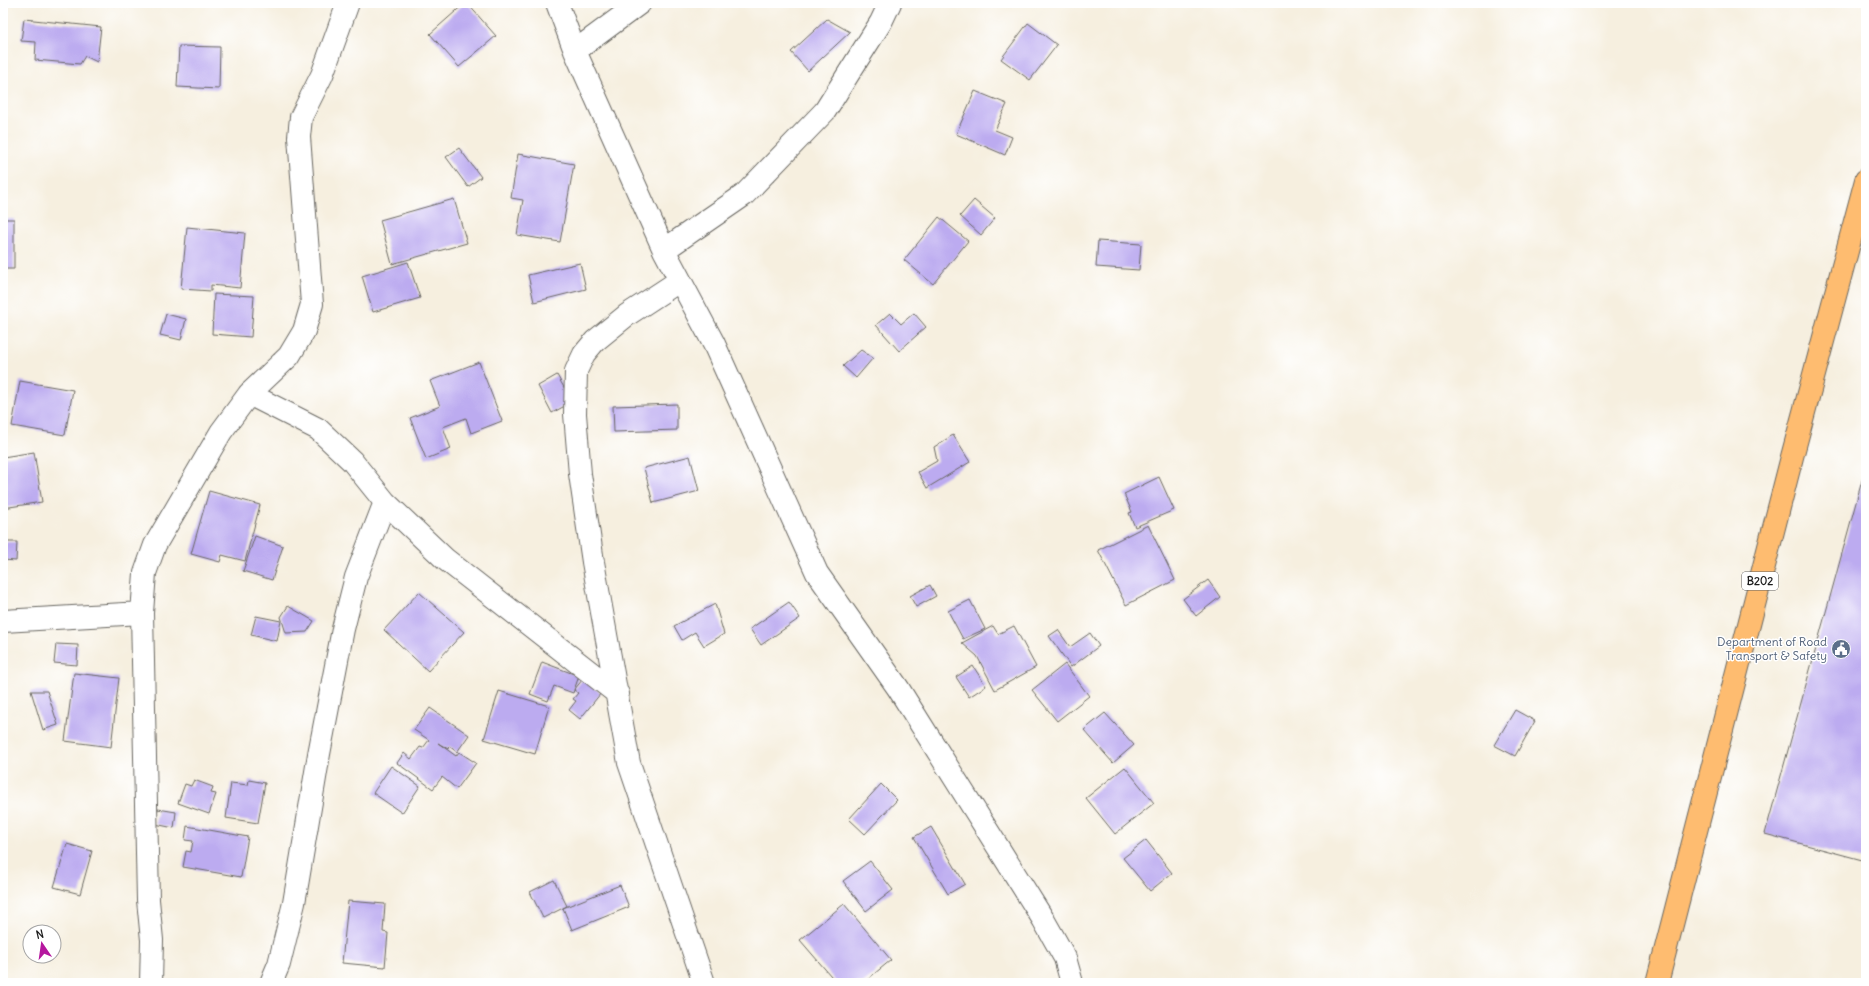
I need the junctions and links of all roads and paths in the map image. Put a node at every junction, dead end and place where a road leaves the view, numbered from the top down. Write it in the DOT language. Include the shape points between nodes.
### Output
graph roads {
  1 [pos="348,3"];
  2 [pos="557,3"];
  3 [pos="640,3"];
  4 [pos="890,3"];
  5 [pos="575,50"];
  6 [pos="1866,180"];
  7 [pos="664,250"];
  8 [pos="679,281"];
  9 [pos="249,394"];
  10 [pos="384,502"];
  11 [pos="142,613"];
  12 [pos="3,621"];
  13 [pos="618,694"];
  14 [pos="151,983"];
  15 [pos="271,983"];
  16 [pos="704,983"];
  17 [pos="1072,983"];
  18 [pos="1657,983"];
  1 -- 9 [label="street" via="322,75 300,124 312,304 304,331 289,356"];
  2 -- 5 [label="street"];
  3 -- 5 [label="street"];
  4 -- 7 [label="street" via="881,22 824,111 744,195"];
  5 -- 7 [label="street"];
  6 -- 18 [label="main road, B202"];
  7 -- 8 [label="street"];
  8 -- 13 [label="street" via="627,314 584,354 576,370 575,414 580,474 593,562"];
  8 -- 17 [label="street" via="714,344 817,573 898,688 1043,919 1065,958"];
  9 -- 10 [label="street" via="318,429 352,461"];
  9 -- 11 [label="street" via="221,432 155,545 145,573"];
  10 -- 13 [label="street" via="445,558"];
  10 -- 15 [label="street" via="356,577 343,629 294,903 279,964"];
  11 -- 12 [label="street"];
  11 -- 14 [label="street" via="148,900 152,940"];
  13 -- 16 [label="street" via="629,763"];
}
